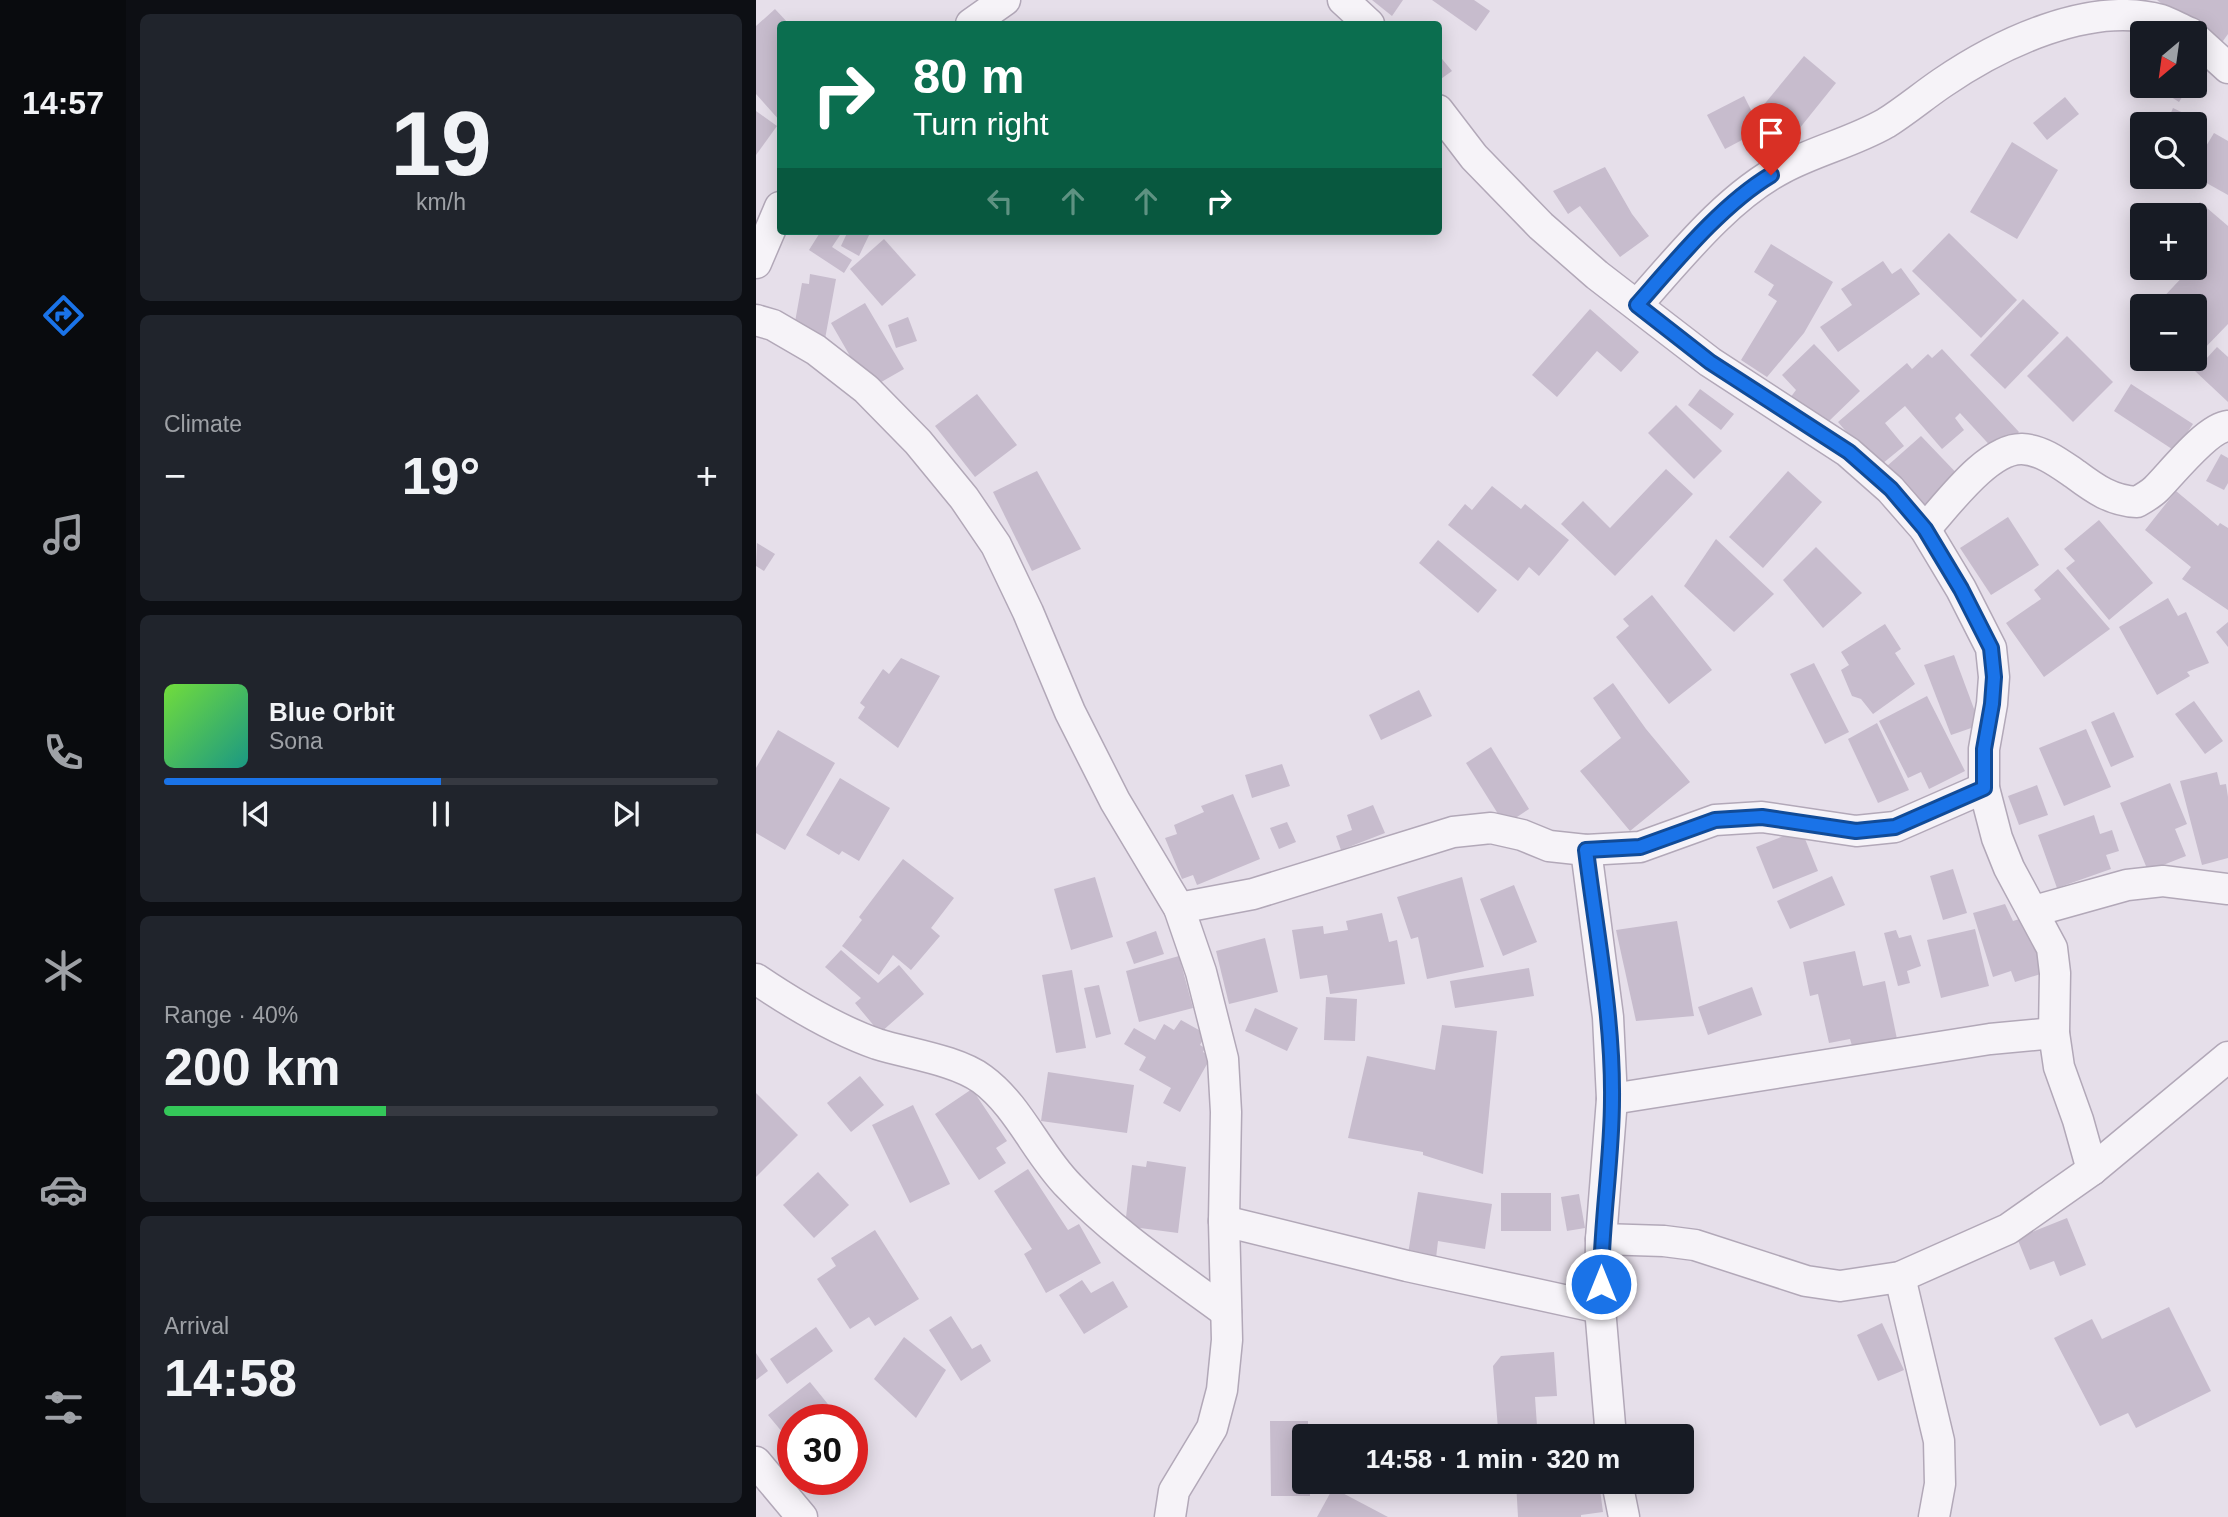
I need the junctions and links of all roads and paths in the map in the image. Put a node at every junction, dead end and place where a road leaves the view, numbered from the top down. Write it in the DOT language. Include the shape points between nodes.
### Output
graph roads {
  1 [pos="1005,0"];
  2 [pos="1343,0"];
  3 [pos="975,21"];
  4 [pos="1366,21"];
  5 [pos="2162,21"];
  6 [pos="2207,47"];
  7 [pos="2228,68"];
  8 [pos="1442,115"];
  9 [pos="777,214"];
  10 [pos="756,263"];
  11 [pos="1637,305"];
  12 [pos="756,320"];
  13 [pos="2228,426"];
  14 [pos="1925,529"];
  15 [pos="1984,788"];
  16 [pos="1586,850"];
  17 [pos="2228,889"];
  18 [pos="1179,908"];
  19 [pos="2034,911"];
  20 [pos="756,979"];
  21 [pos="2054,1033"];
  22 [pos="2228,1057"];
  23 [pos="1612,1099"];
  24 [pos="2092,1170"];
  25 [pos="1224,1221"];
  26 [pos="1601,1239"];
  27 [pos="1900,1277"];
  28 [pos="1601,1308"];
  29 [pos="1226,1312"];
  30 [pos="1610,1424"];
  31 [pos="756,1462"];
  32 [pos="1619,1494"];
  33 [pos="802,1517"];
  34 [pos="1170,1517"];
  35 [pos="1624,1517"];
  36 [pos="1934,1517"];
  1 -- 3 [label="street"];
  2 -- 4 [label="street"];
  5 -- 11 [label="street" via="2128,14 2095,16 2058,24 2007,45 1944,81 1887,122 1757,183 1691,245"];
  6 -- 7 [label="street"];
  8 -- 11 [label="street" via="1474,157 1541,226"];
  9 -- 10 [label="street"];
  11 -- 14 [label="street" via="1710,362 1849,452 1891,489"];
  12 -- 18 [label="street" via="816,350 866,389 964,498 996,545 1115,802"];
  13 -- 14 [label="street" via="2209,436 2154,492 2137,502 2109,497 2051,457 2023,449 2004,452 1972,477"];
  14 -- 15 [label="street" via="1991,648 1994,677"];
  15 -- 16 [label="street" via="1895,827 1856,831 1762,817 1715,820 1640,847"];
  15 -- 19 [label="street" via="2009,868"];
  16 -- 18 [label="street" via="1549,846 1491,828 1453,832 1253,894"];
  16 -- 23 [label="street" via="1608,1017"];
  17 -- 19 [label="street" via="2163,881 2127,885"];
  18 -- 25 [label="street" via="1223,1059"];
  19 -- 21 [label="street" via="2052,948"];
  20 -- 29 [label="street" via="830,1024 981,1078 1002,1097 1067,1185 1122,1237"];
  21 -- 23 [label="street" via="1990,1038"];
  21 -- 24 [label="street" via="2059,1068"];
  22 -- 24 [label="street"];
  23 -- 26 [label="street"];
  24 -- 27 [label="street" via="2008,1229"];
  25 -- 28 [label="street"];
  25 -- 29 [label="street"];
  26 -- 27 [label="street" via="1695,1245 1806,1281 1840,1286"];
  26 -- 28 [label="street"];
  27 -- 36 [label="street" via="1940,1441"];
  28 -- 30 [label="street"];
  29 -- 34 [label="street" via="1222,1390 1212,1428 1174,1491"];
  31 -- 33 [label="street"];
  32 -- 35 [label="street"];
}
